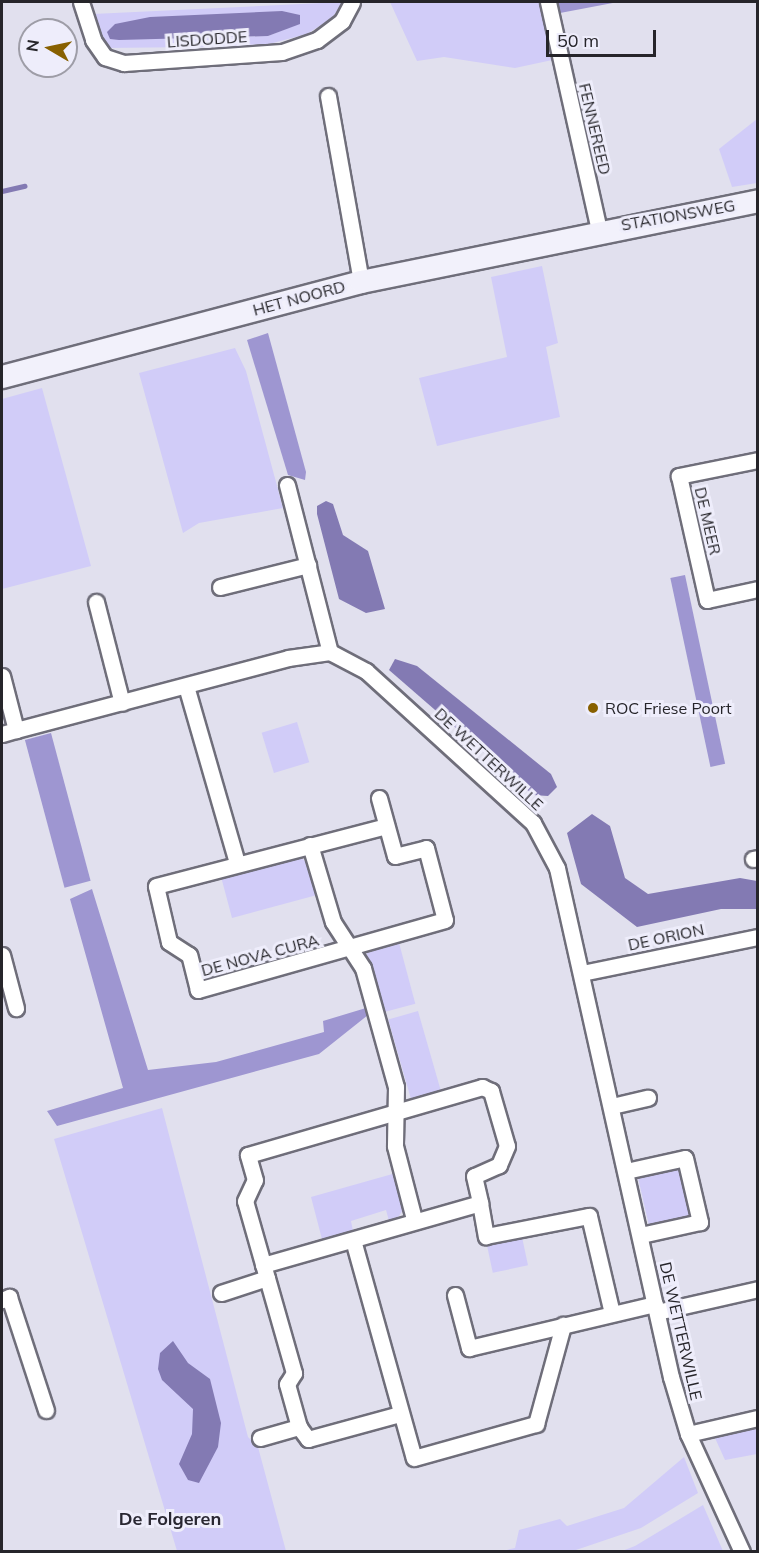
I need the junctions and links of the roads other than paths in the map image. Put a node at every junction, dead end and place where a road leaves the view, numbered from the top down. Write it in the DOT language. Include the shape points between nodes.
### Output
graph roads {
  1 [pos="81,2"];
  2 [pos="352,2"];
  3 [pos="549,2"];
  4 [pos="328,96"];
  5 [pos="758,201"];
  6 [pos="599,230"];
  7 [pos="361,282"];
  8 [pos="2,377"];
  9 [pos="758,460"];
  10 [pos="287,485"];
  11 [pos="308,566"];
  12 [pos="220,587"];
  13 [pos="758,589"];
  14 [pos="96,602"];
  15 [pos="330,652"];
  16 [pos="2,676"];
  17 [pos="186,686"];
  18 [pos="122,703"];
  19 [pos="9,732"];
  20 [pos="379,798"];
  21 [pos="386,826"];
  22 [pos="310,845"];
  23 [pos="237,863"];
  24 [pos="758,937"];
  25 [pos="352,948"];
  26 [pos="2,956"];
  27 [pos="582,973"];
  28 [pos="16,1008"];
  29 [pos="648,1098"];
  30 [pos="612,1106"];
  31 [pos="397,1110"];
  32 [pos="626,1171"];
  33 [pos="480,1203"];
  34 [pos="414,1219"];
  35 [pos="641,1235"];
  36 [pos="353,1240"];
  37 [pos="265,1272"];
  38 [pos="758,1289"];
  39 [pos="221,1293"];
  40 [pos="455,1295"];
  41 [pos="2,1300"];
  42 [pos="656,1308"];
  43 [pos="612,1313"];
  44 [pos="563,1325"];
  45 [pos="46,1410"];
  46 [pos="400,1414"];
  47 [pos="758,1418"];
  48 [pos="299,1427"];
  49 [pos="688,1434"];
  50 [pos="260,1438"];
  51 [pos="742,1551"];
  1 -- 2 [label="street, LISDODDE" via="93,40 105,57 124,63 282,52 317,40 342,21"];
  3 -- 6 [label="street, FENNEREED"];
  4 -- 7 [label="street"];
  5 -- 6 [label="main road, STATIONSWEG"];
  6 -- 7 [label="main road, HET NOORD"];
  7 -- 8 [label="main road, HET NOORD"];
  9 -- 13 [label="street, DE MEER" via="679,477 707,600"];
  10 -- 11 [label="street"];
  11 -- 12 [label="street"];
  11 -- 15 [label="street"];
  14 -- 18 [label="street"];
  15 -- 17 [label="street"];
  15 -- 27 [label="street, DE WETTERWILLE" via="366,671 533,823 557,868"];
  16 -- 19 [label="street"];
  17 -- 18 [label="street"];
  17 -- 23 [label="street"];
  18 -- 19 [label="street"];
  20 -- 21 [label="street, DE NOVA CURA"];
  21 -- 22 [label="street, DE NOVA CURA"];
  21 -- 25 [label="street, DE NOVA CURA" via="395,856 426,848 445,920"];
  22 -- 23 [label="street, DE NOVA CURA"];
  22 -- 25 [label="street, DE NOVA CURA" via="333,922"];
  23 -- 25 [label="street, DE NOVA CURA" via="156,886 169,942 189,955 198,990"];
  24 -- 27 [label="street, DE ORION"];
  25 -- 31 [label="street, DE NOVA CURA" via="396,1087"];
  26 -- 28 [label="street"];
  27 -- 30 [label="street, DE WETTERWILLE"];
  29 -- 30 [label="street"];
  30 -- 32 [label="street, DE WETTERWILLE"];
  31 -- 33 [label="street" via="482,1087 491,1091 507,1146 499,1165 474,1176"];
  31 -- 34 [label="street, DE NOVA CURA" via="395,1146"];
  31 -- 37 [label="street" via="248,1155 255,1180 245,1201"];
  32 -- 35 [label="street, DE WETTERWILLE"];
  32 -- 35 [label="street" via="685,1158 700,1222"];
  33 -- 34 [label="street"];
  33 -- 43 [label="street" via="486,1236 590,1216"];
  34 -- 36 [label="street"];
  35 -- 42 [label="street, DE WETTERWILLE"];
  36 -- 37 [label="street"];
  36 -- 46 [label="street"];
  37 -- 39 [label="street"];
  37 -- 48 [label="street" via="294,1373 287,1384"];
  38 -- 42 [label="street"];
  40 -- 44 [label="street" via="469,1348"];
  41 -- 45 [label="street" via="9,1297"];
  42 -- 43 [label="street"];
  42 -- 49 [label="street, DE WETTERWILLE"];
  43 -- 44 [label="street"];
  44 -- 46 [label="street" via="536,1424 414,1458"];
  46 -- 48 [label="street" via="308,1439"];
  47 -- 49 [label="street"];
  48 -- 50 [label="street"];
  49 -- 51 [label="street, DE WETTERWILLE"];
}
